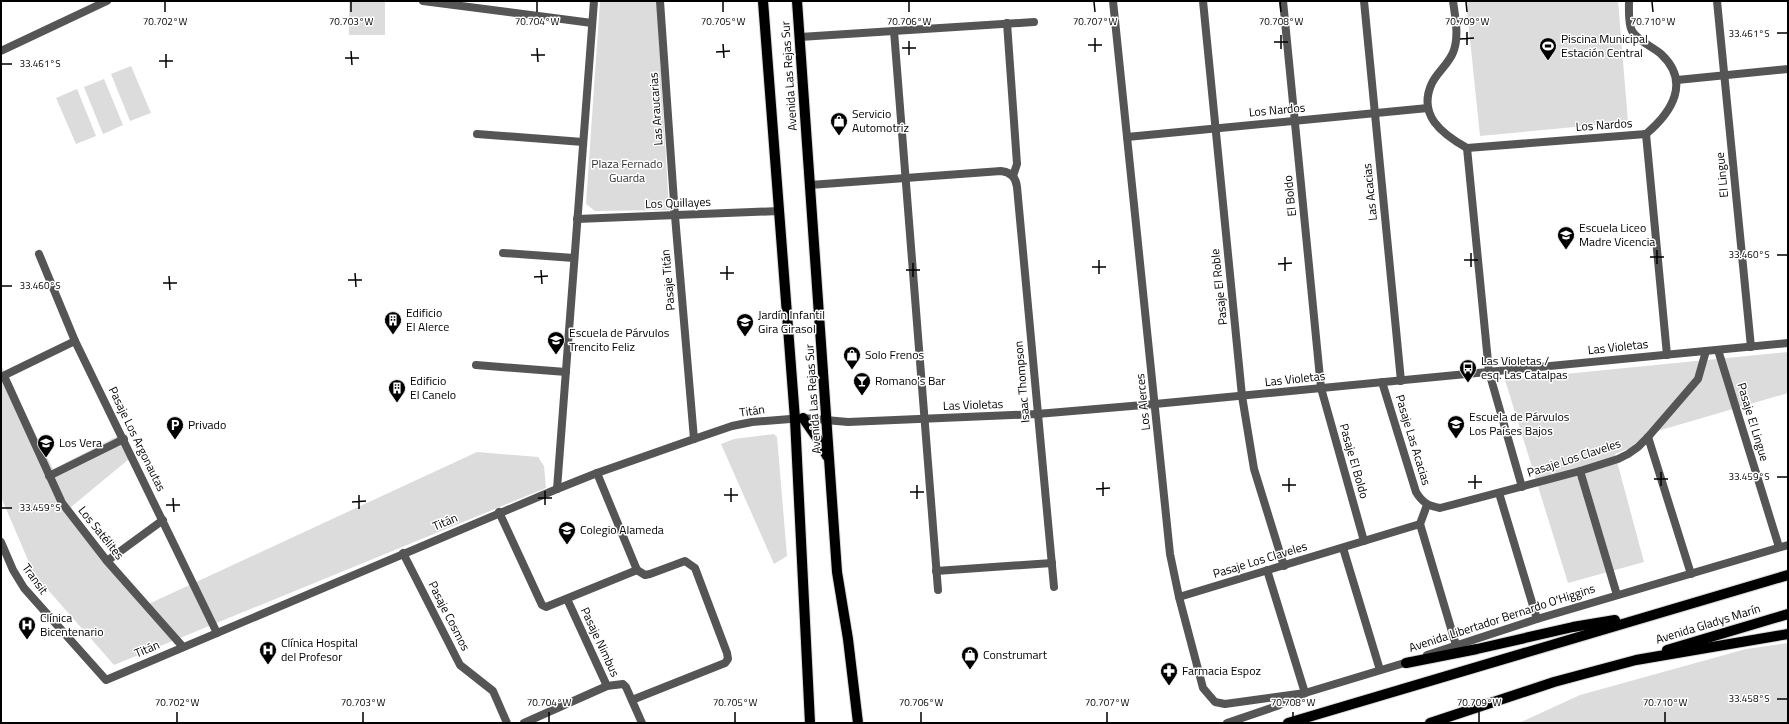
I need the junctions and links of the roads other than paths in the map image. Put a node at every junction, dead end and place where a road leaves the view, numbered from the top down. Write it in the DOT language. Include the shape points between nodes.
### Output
graph roads {
  1 [pos="107,1"];
  2 [pos="423,1"];
  3 [pos="594,1"];
  4 [pos="660,1"];
  5 [pos="763,1"];
  6 [pos="797,1"];
  7 [pos="1113,1"];
  8 [pos="1203,1"];
  9 [pos="1283,1"];
  10 [pos="1364,1"];
  11 [pos="1454,1"];
  12 [pos="1629,1"];
  13 [pos="1718,1"];
  14 [pos="1034,22"];
  15 [pos="592,23"];
  16 [pos="1007,23"];
  17 [pos="894,31"];
  18 [pos="800,37"];
  19 [pos="1,51"];
  20 [pos="1788,69"];
  21 [pos="1725,75"];
  22 [pos="1677,80"];
  23 [pos="1428,108"];
  24 [pos="1375,113"];
  25 [pos="1295,120"];
  26 [pos="1216,128"];
  27 [pos="477,134"];
  28 [pos="1646,134"];
  29 [pos="1127,137"];
  30 [pos="583,142"];
  31 [pos="1467,148"];
  32 [pos="1013,176"];
  33 [pos="905,177"];
  34 [pos="810,185"];
  35 [pos="779,211"];
  36 [pos="675,216"];
  37 [pos="577,219"];
  38 [pos="503,253"];
  39 [pos="39,254"];
  40 [pos="574,258"];
  41 [pos="75,342"];
  42 [pos="1788,343"];
  43 [pos="1751,347"];
  44 [pos="1718,350"];
  45 [pos="1706,351"];
  46 [pos="1667,355"];
  47 [pos="476,365"];
  48 [pos="566,372"];
  49 [pos="1489,372"];
  50 [pos="3,376"];
  51 [pos="1401,381"];
  52 [pos="1382,382"];
  53 [pos="1321,388"];
  54 [pos="1242,396"];
  55 [pos="1155,404"];
  56 [pos="1037,414"];
  57 [pos="799,418"];
  58 [pos="926,419"];
  59 [pos="828,421"];
  60 [pos="1648,437"];
  61 [pos="124,439"];
  62 [pos="694,439"];
  63 [pos="830,462"];
  64 [pos="1580,471"];
  65 [pos="597,473"];
  66 [pos="49,476"];
  67 [pos="1522,487"];
  68 [pos="557,489"];
  69 [pos="1499,493"];
  70 [pos="1427,505"];
  71 [pos="499,512"];
  72 [pos="163,520"];
  73 [pos="1420,524"];
  74 [pos="1364,541"];
  75 [pos="1,542"];
  76 [pos="1788,544"];
  77 [pos="1779,547"];
  78 [pos="1343,548"];
  79 [pos="403,553"];
  80 [pos="108,561"];
  81 [pos="1052,563"];
  82 [pos="1284,566"];
  83 [pos="637,570"];
  84 [pos="1267,570"];
  85 [pos="936,571"];
  86 [pos="1691,574"];
  87 [pos="1788,575"];
  88 [pos="1054,588"];
  89 [pos="938,590"];
  90 [pos="1617,595"];
  91 [pos="1178,597"];
  92 [pos="567,599"];
  93 [pos="1788,614"];
  94 [pos="1647,616"];
  95 [pos="1537,619"];
  96 [pos="217,633"];
  97 [pos="1788,634"];
  98 [pos="1456,646"];
  99 [pos="183,647"];
  100 [pos="1636,660"];
  101 [pos="1406,663"];
  102 [pos="1380,670"];
  103 [pos="106,680"];
  104 [pos="607,686"];
  105 [pos="1305,693"];
  106 [pos="632,700"];
  107 [pos="507,723"];
  108 [pos="524,723"];
  109 [pos="642,723"];
  110 [pos="810,723"];
  111 [pos="858,723"];
  112 [pos="1227,723"];
  113 [pos="1288,723"];
  114 [pos="1430,723"];
  1 -- 19 [label="street"];
  2 -- 15 [label="street"];
  3 -- 15 [label="street"];
  4 -- 36 [label="street, Las Araucarias"];
  5 -- 35 [label="main road, Avenida Las Rejas Sur"];
  6 -- 18 [label="main road, Avenida Las Rejas Sur"];
  7 -- 29 [label="street, Los Alerces"];
  8 -- 26 [label="street, Pasaje El Roble"];
  9 -- 25 [label="street, El Boldo"];
  10 -- 24 [label="street, Las Acacias"];
  11 -- 23 [label="street" via="1454,50 1432,84"];
  12 -- 22 [label="street" via="1632,30 1638,39 1660,54 1671,66"];
  13 -- 21 [label="street, El Lingue"];
  14 -- 16 [label="street"];
  15 -- 30 [label="street"];
  16 -- 17 [label="street"];
  16 -- 32 [label="street, Isaac Thompson" via="1017,164"];
  17 -- 18 [label="street"];
  17 -- 33 [label="street"];
  18 -- 34 [label="main road, Avenida Las Rejas Sur"];
  20 -- 21 [label="street"];
  21 -- 22 [label="street"];
  21 -- 43 [label="street, El Lingue"];
  22 -- 28 [label="street" via="1676,92 1662,119"];
  23 -- 24 [label="street, Los Nardos"];
  23 -- 31 [label="street" via="1432,120 1442,133"];
  24 -- 25 [label="street, Los Nardos"];
  24 -- 51 [label="street, Las Acacias"];
  25 -- 26 [label="street, Los Nardos"];
  25 -- 53 [label="street, El Boldo"];
  26 -- 29 [label="street, Los Nardos"];
  26 -- 54 [label="street, Pasaje El Roble"];
  27 -- 30 [label="street"];
  28 -- 31 [label="street, Los Nardos"];
  28 -- 46 [label="street"];
  29 -- 55 [label="street, Los Alerces"];
  30 -- 37 [label="street"];
  31 -- 49 [label="street"];
  32 -- 33 [label="street" via="1001,171"];
  32 -- 56 [label="street, Isaac Thompson" via="1017,187"];
  33 -- 34 [label="street"];
  33 -- 58 [label="street"];
  34 -- 59 [label="main road, Avenida Las Rejas Sur"];
  35 -- 36 [label="street, Los Quillayes"];
  35 -- 57 [label="main road, Avenida Las Rejas Sur"];
  36 -- 37 [label="street, Los Quillayes"];
  36 -- 62 [label="street, Pasaje Titán"];
  37 -- 40 [label="street"];
  38 -- 40 [label="street"];
  39 -- 41 [label="street, Pasaje Los Argonautas"];
  40 -- 48 [label="street"];
  41 -- 50 [label="street"];
  41 -- 61 [label="street, Pasaje Los Argonautas"];
  42 -- 43 [label="street, Las Violetas"];
  43 -- 44 [label="street, Las Violetas"];
  44 -- 45 [label="street, Las Violetas"];
  44 -- 77 [label="street, Pasaje El Lingue"];
  45 -- 46 [label="street, Las Violetas"];
  45 -- 60 [label="street, Pasaje Los Claveles" via="1698,379"];
  46 -- 49 [label="street, Las Violetas"];
  47 -- 48 [label="street"];
  48 -- 68 [label="street"];
  49 -- 51 [label="street, Las Violetas"];
  49 -- 67 [label="street"];
  50 -- 66 [label="street, Los Satélites"];
  51 -- 52 [label="street, Las Violetas"];
  52 -- 53 [label="street, Las Violetas"];
  52 -- 70 [label="street, Pasaje Las Acacias" via="1416,492"];
  53 -- 54 [label="street, Las Violetas"];
  53 -- 74 [label="street, Pasaje El Boldo"];
  54 -- 55 [label="street, Las Violetas"];
  54 -- 82 [label="street, Pasaje El Roble" via="1254,469"];
  55 -- 56 [label="street, Las Violetas"];
  55 -- 91 [label="street, Los Alerces" via="1170,554"];
  56 -- 58 [label="street, Las Violetas"];
  56 -- 81 [label="street, Isaac Thompson"];
  57 -- 59 [label="street, Las Violetas"];
  57 -- 62 [label="street, Titán" via="732,426"];
  57 -- 63 [label="main road" via="822,445"];
  57 -- 110 [label="main road, Avenida Las Rejas Sur"];
  58 -- 59 [label="street, Las Violetas"];
  58 -- 85 [label="street"];
  59 -- 63 [label="main road, Avenida Las Rejas Sur"];
  60 -- 64 [label="street, Pasaje Los Claveles" via="1628,454"];
  60 -- 86 [label="street"];
  61 -- 66 [label="street"];
  61 -- 72 [label="street, Pasaje Los Argonautas"];
  62 -- 65 [label="street, Titán"];
  63 -- 111 [label="main road, Avenida Las Rejas Sur" via="837,572"];
  64 -- 67 [label="street, Pasaje Los Claveles"];
  64 -- 90 [label="street"];
  65 -- 68 [label="street, Titán"];
  65 -- 83 [label="street"];
  66 -- 80 [label="street, Los Satélites" via="62,503"];
  67 -- 69 [label="street, Pasaje Los Claveles"];
  68 -- 71 [label="street, Titán"];
  69 -- 70 [label="street, Pasaje Los Claveles" via="1440,508"];
  69 -- 95 [label="street"];
  70 -- 73 [label="street"];
  71 -- 79 [label="street, Titán"];
  71 -- 92 [label="street" via="542,605 546,607"];
  72 -- 80 [label="street"];
  72 -- 96 [label="street, Pasaje Los Argonautas"];
  73 -- 74 [label="street, Pasaje Los Claveles"];
  73 -- 98 [label="street"];
  74 -- 78 [label="street, Pasaje Los Claveles"];
  75 -- 103 [label="street, Transit" via="24,588"];
  76 -- 77 [label="street, Avenida Libertador Bernardo O'Higgins"];
  77 -- 86 [label="street, Avenida Libertador Bernardo O'Higgins"];
  78 -- 82 [label="street, Pasaje Los Claveles"];
  78 -- 102 [label="street"];
  79 -- 96 [label="street, Titán"];
  79 -- 107 [label="street, Pasaje Cosmos" via="460,665 493,691"];
  80 -- 99 [label="street, Los Satélites"];
  81 -- 85 [label="street"];
  81 -- 88 [label="street, Isaac Thompson"];
  82 -- 84 [label="street, Pasaje Los Claveles"];
  83 -- 92 [label="street"];
  83 -- 106 [label="street" via="645,575 685,561 694,568 728,659 725,663"];
  84 -- 91 [label="street, Pasaje Los Claveles"];
  84 -- 105 [label="street"];
  85 -- 89 [label="street"];
  86 -- 90 [label="street, Avenida Libertador Bernardo O'Higgins"];
  87 -- 94 [label="main road"];
  90 -- 95 [label="street, Avenida Libertador Bernardo O'Higgins"];
  91 -- 105 [label="street, Los Alerces" via="1201,682 1206,694 1215,702 1233,704"];
  92 -- 104 [label="street, Pasaje Nimbus"];
  93 -- 100 [label="main road, Avenida Gladys Marín" via="1688,642"];
  94 -- 101 [label="main road" via="1573,627"];
  94 -- 113 [label="main road"];
  95 -- 98 [label="street, Avenida Libertador Bernardo O'Higgins"];
  96 -- 99 [label="street, Titán"];
  97 -- 100 [label="main road"];
  98 -- 101 [label="street, Avenida Libertador Bernardo O'Higgins"];
  99 -- 103 [label="street, Titán"];
  100 -- 114 [label="main road" via="1554,682"];
  101 -- 102 [label="street, Avenida Libertador Bernardo O'Higgins"];
  102 -- 105 [label="street, Avenida Libertador Bernardo O'Higgins"];
  104 -- 106 [label="street, Pasaje Nimbus" via="623,684"];
  104 -- 108 [label="street"];
  105 -- 112 [label="street, Avenida Libertador Bernardo O'Higgins"];
  106 -- 109 [label="street, Pasaje Nimbus"];
}
